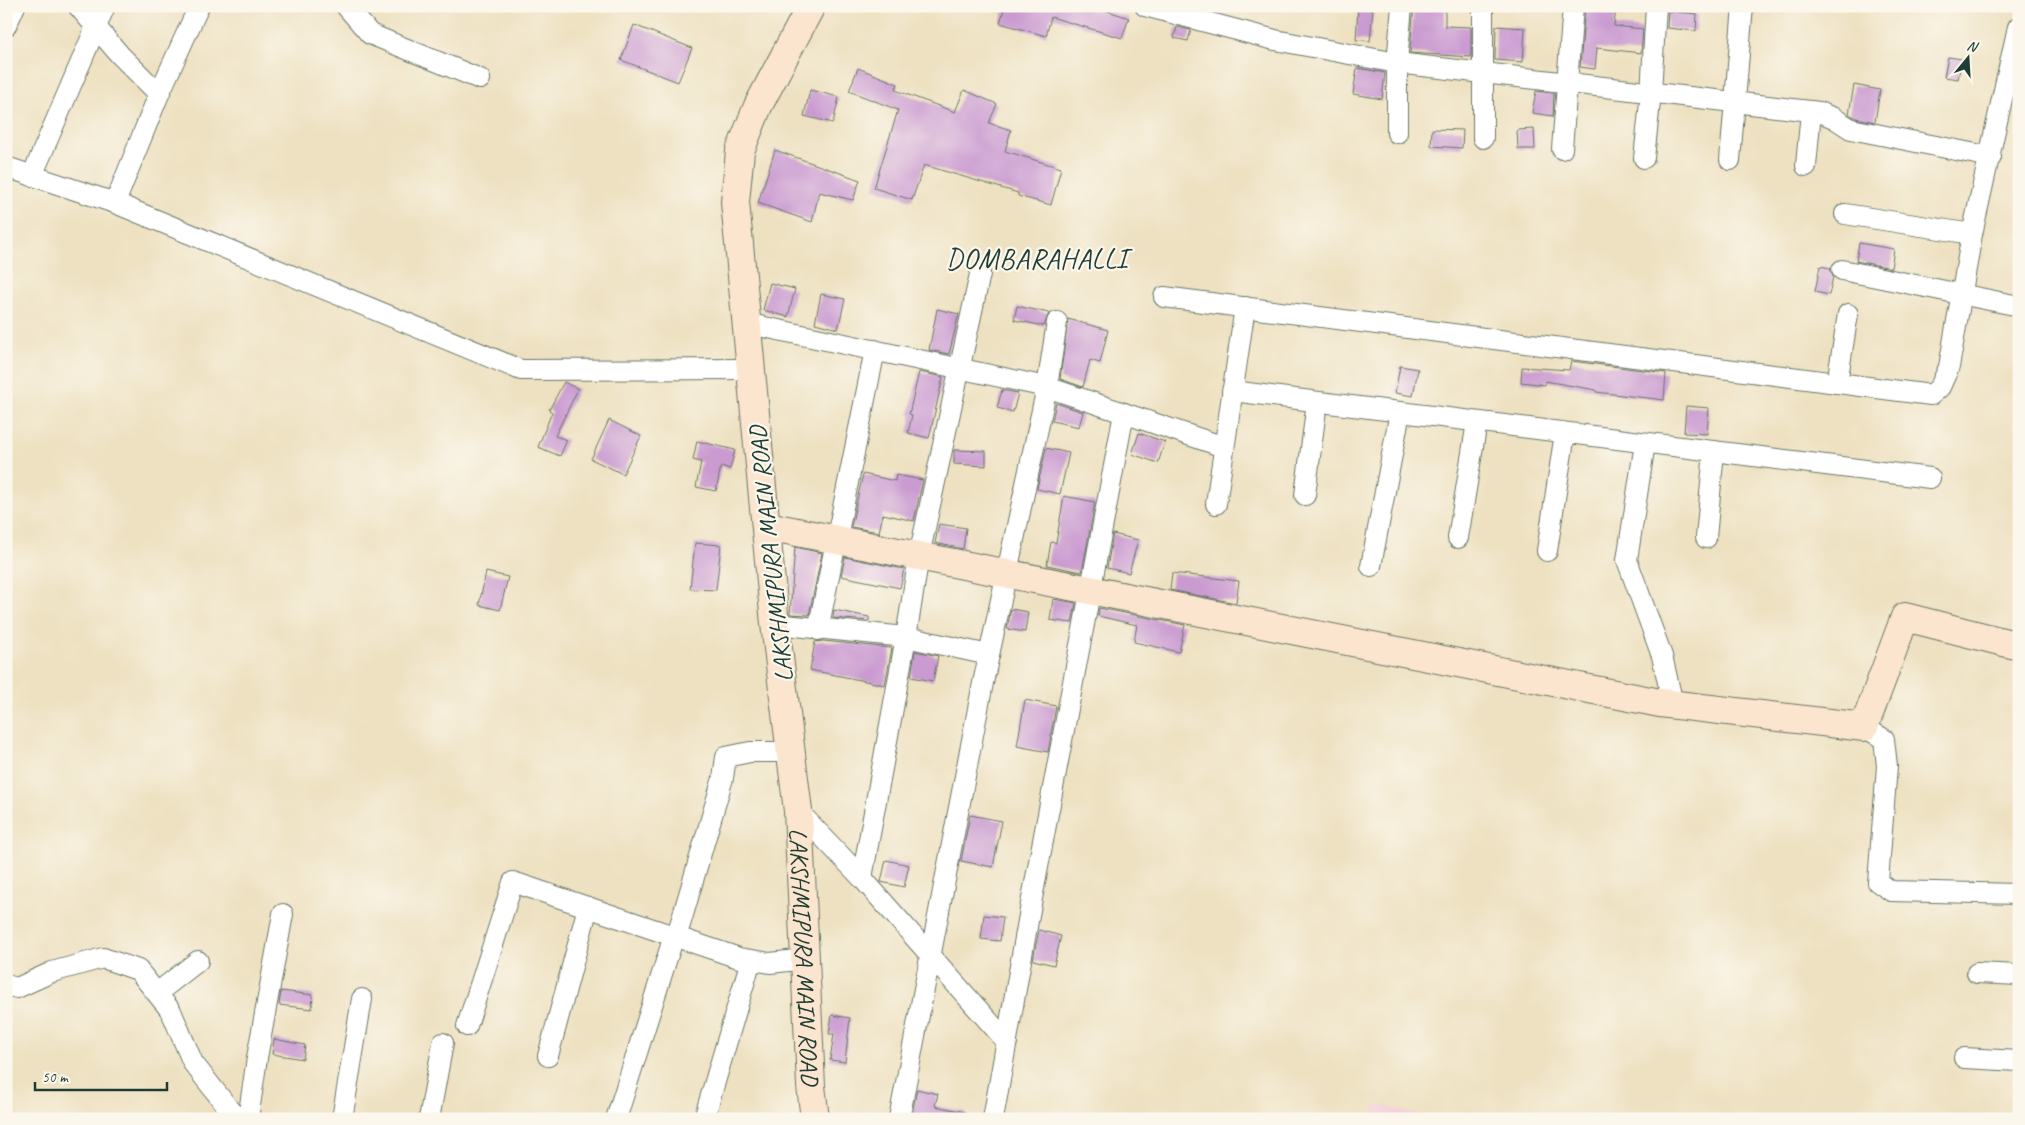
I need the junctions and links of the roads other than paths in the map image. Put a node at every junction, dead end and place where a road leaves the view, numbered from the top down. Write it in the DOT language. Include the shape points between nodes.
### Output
graph roads {
  1 [pos="15,6"];
  2 [pos="78,6"];
  3 [pos="105,6"];
  4 [pos="199,6"];
  5 [pos="346,6"];
  6 [pos="811,6"];
  7 [pos="1145,6"];
  8 [pos="1402,6"];
  9 [pos="1483,6"];
  10 [pos="1573,6"];
  11 [pos="1656,6"];
  12 [pos="1743,6"];
  13 [pos="6,26"];
  14 [pos="96,26"];
  15 [pos="2018,27"];
  16 [pos="1397,63"];
  17 [pos="1483,73"];
  18 [pos="480,80"];
  19 [pos="1568,83"];
  20 [pos="1651,93"];
  21 [pos="159,94"];
  22 [pos="1736,102"];
  23 [pos="1811,111"];
  24 [pos="1397,133"];
  25 [pos="1483,138"];
  26 [pos="1562,150"];
  27 [pos="1991,157"];
  28 [pos="1644,158"];
  29 [pos="1730,160"];
  30 [pos="1806,166"];
  31 [pos="6,167"];
  32 [pos="32,176"];
  33 [pos="115,203"];
  34 [pos="1845,214"];
  35 [pos="1972,234"];
  36 [pos="1842,270"];
  37 [pos="980,274"];
  38 [pos="1962,293"];
  39 [pos="1164,297"];
  40 [pos="2019,306"];
  41 [pos="1245,307"];
  42 [pos="1848,314"];
  43 [pos="1057,322"];
  44 [pos="745,323"];
  45 [pos="875,350"];
  46 [pos="961,368"];
  47 [pos="749,369"];
  48 [pos="1837,383"];
  49 [pos="1047,387"];
  50 [pos="1232,391"];
  51 [pos="1317,402"];
  52 [pos="1400,412"];
  53 [pos="1124,413"];
  54 [pos="1477,422"];
  55 [pos="1565,433"];
  56 [pos="1645,443"];
  57 [pos="1224,447"];
  58 [pos="1714,451"];
  59 [pos="1930,478"];
  60 [pos="1305,496"];
  61 [pos="1216,504"];
  62 [pos="767,526"];
  63 [pos="1458,538"];
  64 [pos="1706,538"];
  65 [pos="836,540"];
  66 [pos="1548,551"];
  67 [pos="919,556"];
  68 [pos="1371,566"];
  69 [pos="1006,573"];
  70 [pos="1090,589"];
  71 [pos="775,624"];
  72 [pos="818,630"];
  73 [pos="906,637"];
  74 [pos="2019,646"];
  75 [pos="988,654"];
  76 [pos="1673,704"];
  77 [pos="1864,727"];
  78 [pos="791,752"];
  79 [pos="798,811"];
  80 [pos="862,878"];
  81 [pos="2019,894"];
  82 [pos="588,907"];
  83 [pos="283,914"];
  84 [pos="674,936"];
  85 [pos="930,954"];
  86 [pos="806,959"];
  87 [pos="751,960"];
  88 [pos="198,961"];
  89 [pos="1978,973"];
  90 [pos="2019,975"];
  91 [pos="6,986"];
  92 [pos="157,993"];
  93 [pos="362,999"];
  94 [pos="467,1026"];
  95 [pos="1007,1042"];
  96 [pos="443,1043"];
  97 [pos="548,1056"];
  98 [pos="1964,1058"];
  99 [pos="2019,1061"];
  100 [pos="237,1119"];
  101 [pos="248,1119"];
  102 [pos="342,1119"];
  103 [pos="429,1119"];
  104 [pos="616,1119"];
  105 [pos="704,1119"];
  106 [pos="815,1119"];
  107 [pos="900,1119"];
  108 [pos="993,1119"];
  1 -- 13 [label="street"];
  2 -- 14 [label="street"];
  3 -- 14 [label="street"];
  4 -- 21 [label="street"];
  5 -- 18 [label="street" via="370,34"];
  6 -- 44 [label="street, LAKSHMIPURA MAIN ROAD" via="758,106 740,151 735,202"];
  7 -- 16 [label="street" via="1276,40"];
  8 -- 16 [label="street"];
  9 -- 17 [label="street"];
  10 -- 19 [label="street"];
  11 -- 20 [label="street"];
  12 -- 22 [label="street"];
  14 -- 21 [label="street"];
  14 -- 32 [label="street"];
  15 -- 27 [label="street"];
  16 -- 17 [label="street"];
  16 -- 24 [label="street"];
  17 -- 19 [label="street"];
  17 -- 25 [label="street"];
  19 -- 20 [label="street"];
  19 -- 26 [label="street"];
  20 -- 22 [label="street"];
  20 -- 28 [label="street"];
  21 -- 33 [label="street"];
  22 -- 23 [label="street"];
  22 -- 29 [label="street"];
  23 -- 27 [label="street" via="1834,118 1850,128"];
  23 -- 30 [label="street"];
  27 -- 35 [label="street"];
  31 -- 32 [label="street"];
  32 -- 33 [label="street"];
  33 -- 47 [label="street" via="521,370"];
  34 -- 35 [label="street"];
  35 -- 38 [label="street"];
  36 -- 38 [label="street"];
  37 -- 46 [label="street"];
  38 -- 40 [label="street"];
  38 -- 48 [label="street" via="1949,367 1940,387 1931,395"];
  39 -- 41 [label="street"];
  41 -- 48 [label="street"];
  41 -- 50 [label="street"];
  42 -- 48 [label="street"];
  43 -- 49 [label="street"];
  44 -- 45 [label="street"];
  44 -- 47 [label="street, LAKSHMIPURA MAIN ROAD"];
  45 -- 46 [label="street"];
  45 -- 65 [label="street"];
  46 -- 49 [label="street"];
  46 -- 67 [label="street"];
  47 -- 62 [label="street, LAKSHMIPURA MAIN ROAD"];
  49 -- 53 [label="street"];
  49 -- 69 [label="street"];
  50 -- 51 [label="street"];
  50 -- 57 [label="street"];
  51 -- 52 [label="street"];
  51 -- 60 [label="street"];
  52 -- 54 [label="street"];
  52 -- 68 [label="street"];
  53 -- 57 [label="street"];
  53 -- 70 [label="street"];
  54 -- 55 [label="street"];
  54 -- 63 [label="street"];
  55 -- 56 [label="street"];
  55 -- 66 [label="street"];
  56 -- 58 [label="street"];
  56 -- 76 [label="street" via="1627,560 1662,656"];
  57 -- 61 [label="street"];
  58 -- 59 [label="street"];
  58 -- 64 [label="street"];
  62 -- 65 [label="street"];
  62 -- 71 [label="street, LAKSHMIPURA MAIN ROAD"];
  65 -- 67 [label="street"];
  65 -- 72 [label="street"];
  67 -- 69 [label="street"];
  67 -- 73 [label="street"];
  69 -- 70 [label="street"];
  69 -- 75 [label="street"];
  70 -- 76 [label="street"];
  70 -- 95 [label="street"];
  71 -- 72 [label="street"];
  71 -- 78 [label="street, LAKSHMIPURA MAIN ROAD"];
  72 -- 73 [label="street"];
  73 -- 75 [label="street"];
  73 -- 80 [label="street"];
  74 -- 77 [label="street" via="1905,616"];
  75 -- 85 [label="street"];
  76 -- 77 [label="street"];
  77 -- 81 [label="street" via="1884,740 1887,766 1878,882 1891,891"];
  78 -- 79 [label="street, LAKSHMIPURA MAIN ROAD"];
  78 -- 84 [label="street" via="750,752 726,757 723,778"];
  79 -- 80 [label="street"];
  79 -- 86 [label="street, LAKSHMIPURA MAIN ROAD"];
  80 -- 85 [label="street"];
  82 -- 84 [label="street"];
  82 -- 94 [label="street" via="513,882"];
  82 -- 97 [label="street"];
  83 -- 101 [label="street"];
  84 -- 87 [label="street"];
  84 -- 104 [label="street"];
  85 -- 95 [label="street"];
  85 -- 107 [label="street"];
  86 -- 87 [label="street" via="770,963"];
  86 -- 106 [label="street, LAKSHMIPURA MAIN ROAD"];
  87 -- 105 [label="street"];
  88 -- 92 [label="street"];
  89 -- 90 [label="street"];
  91 -- 92 [label="street" via="17,988 52,972 104,958 138,970"];
  92 -- 100 [label="street" via="171,1010 193,1063"];
  93 -- 102 [label="street"];
  95 -- 108 [label="street"];
  96 -- 103 [label="street"];
  98 -- 99 [label="street"];
}
